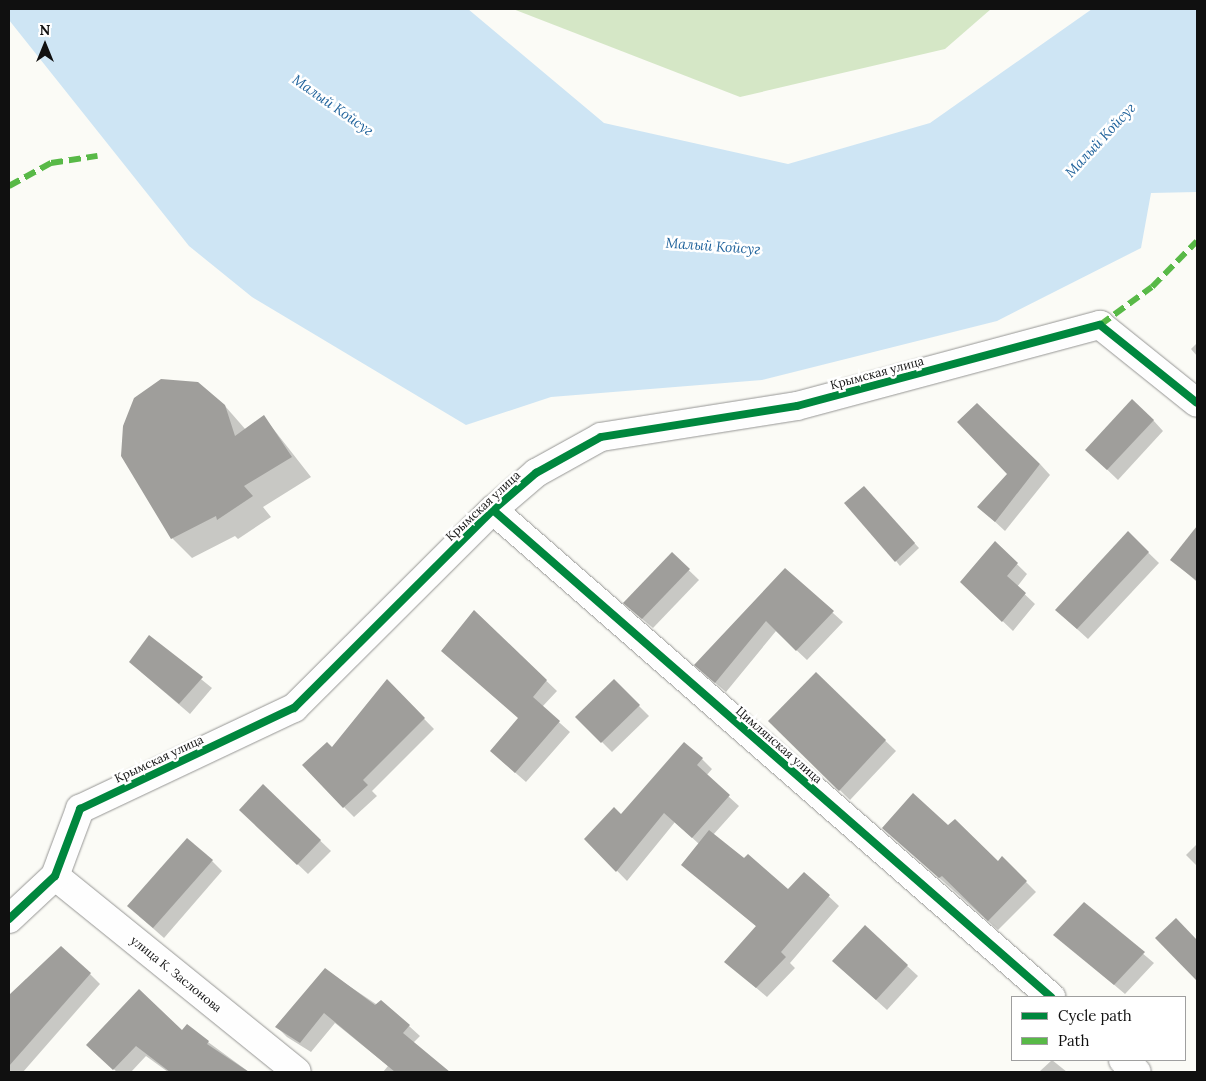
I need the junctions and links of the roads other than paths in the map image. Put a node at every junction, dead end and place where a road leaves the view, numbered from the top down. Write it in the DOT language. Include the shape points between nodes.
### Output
graph roads {
  1 [pos="1197,403"];
  2 [pos="493,510"];
  3 [pos="55,876"];
  4 [pos="9,919"];
  5 [pos="1050,996"];
  6 [pos="1124,1061"];
  7 [pos="297,1072"];
  8 [pos="1137,1072"];
  1 -- 2 [label="street, Крымская улица" via="1100,325 797,406 601,437 536,473"];
  2 -- 3 [label="street, Крымская улица" via="294,708 80,809"];
  2 -- 5 [label="street, Цимлянская улица"];
  3 -- 4 [label="street, Крымская улица"];
  3 -- 7 [label="street, улица К. Заслонова"];
  6 -- 8 [label="street"];
}
